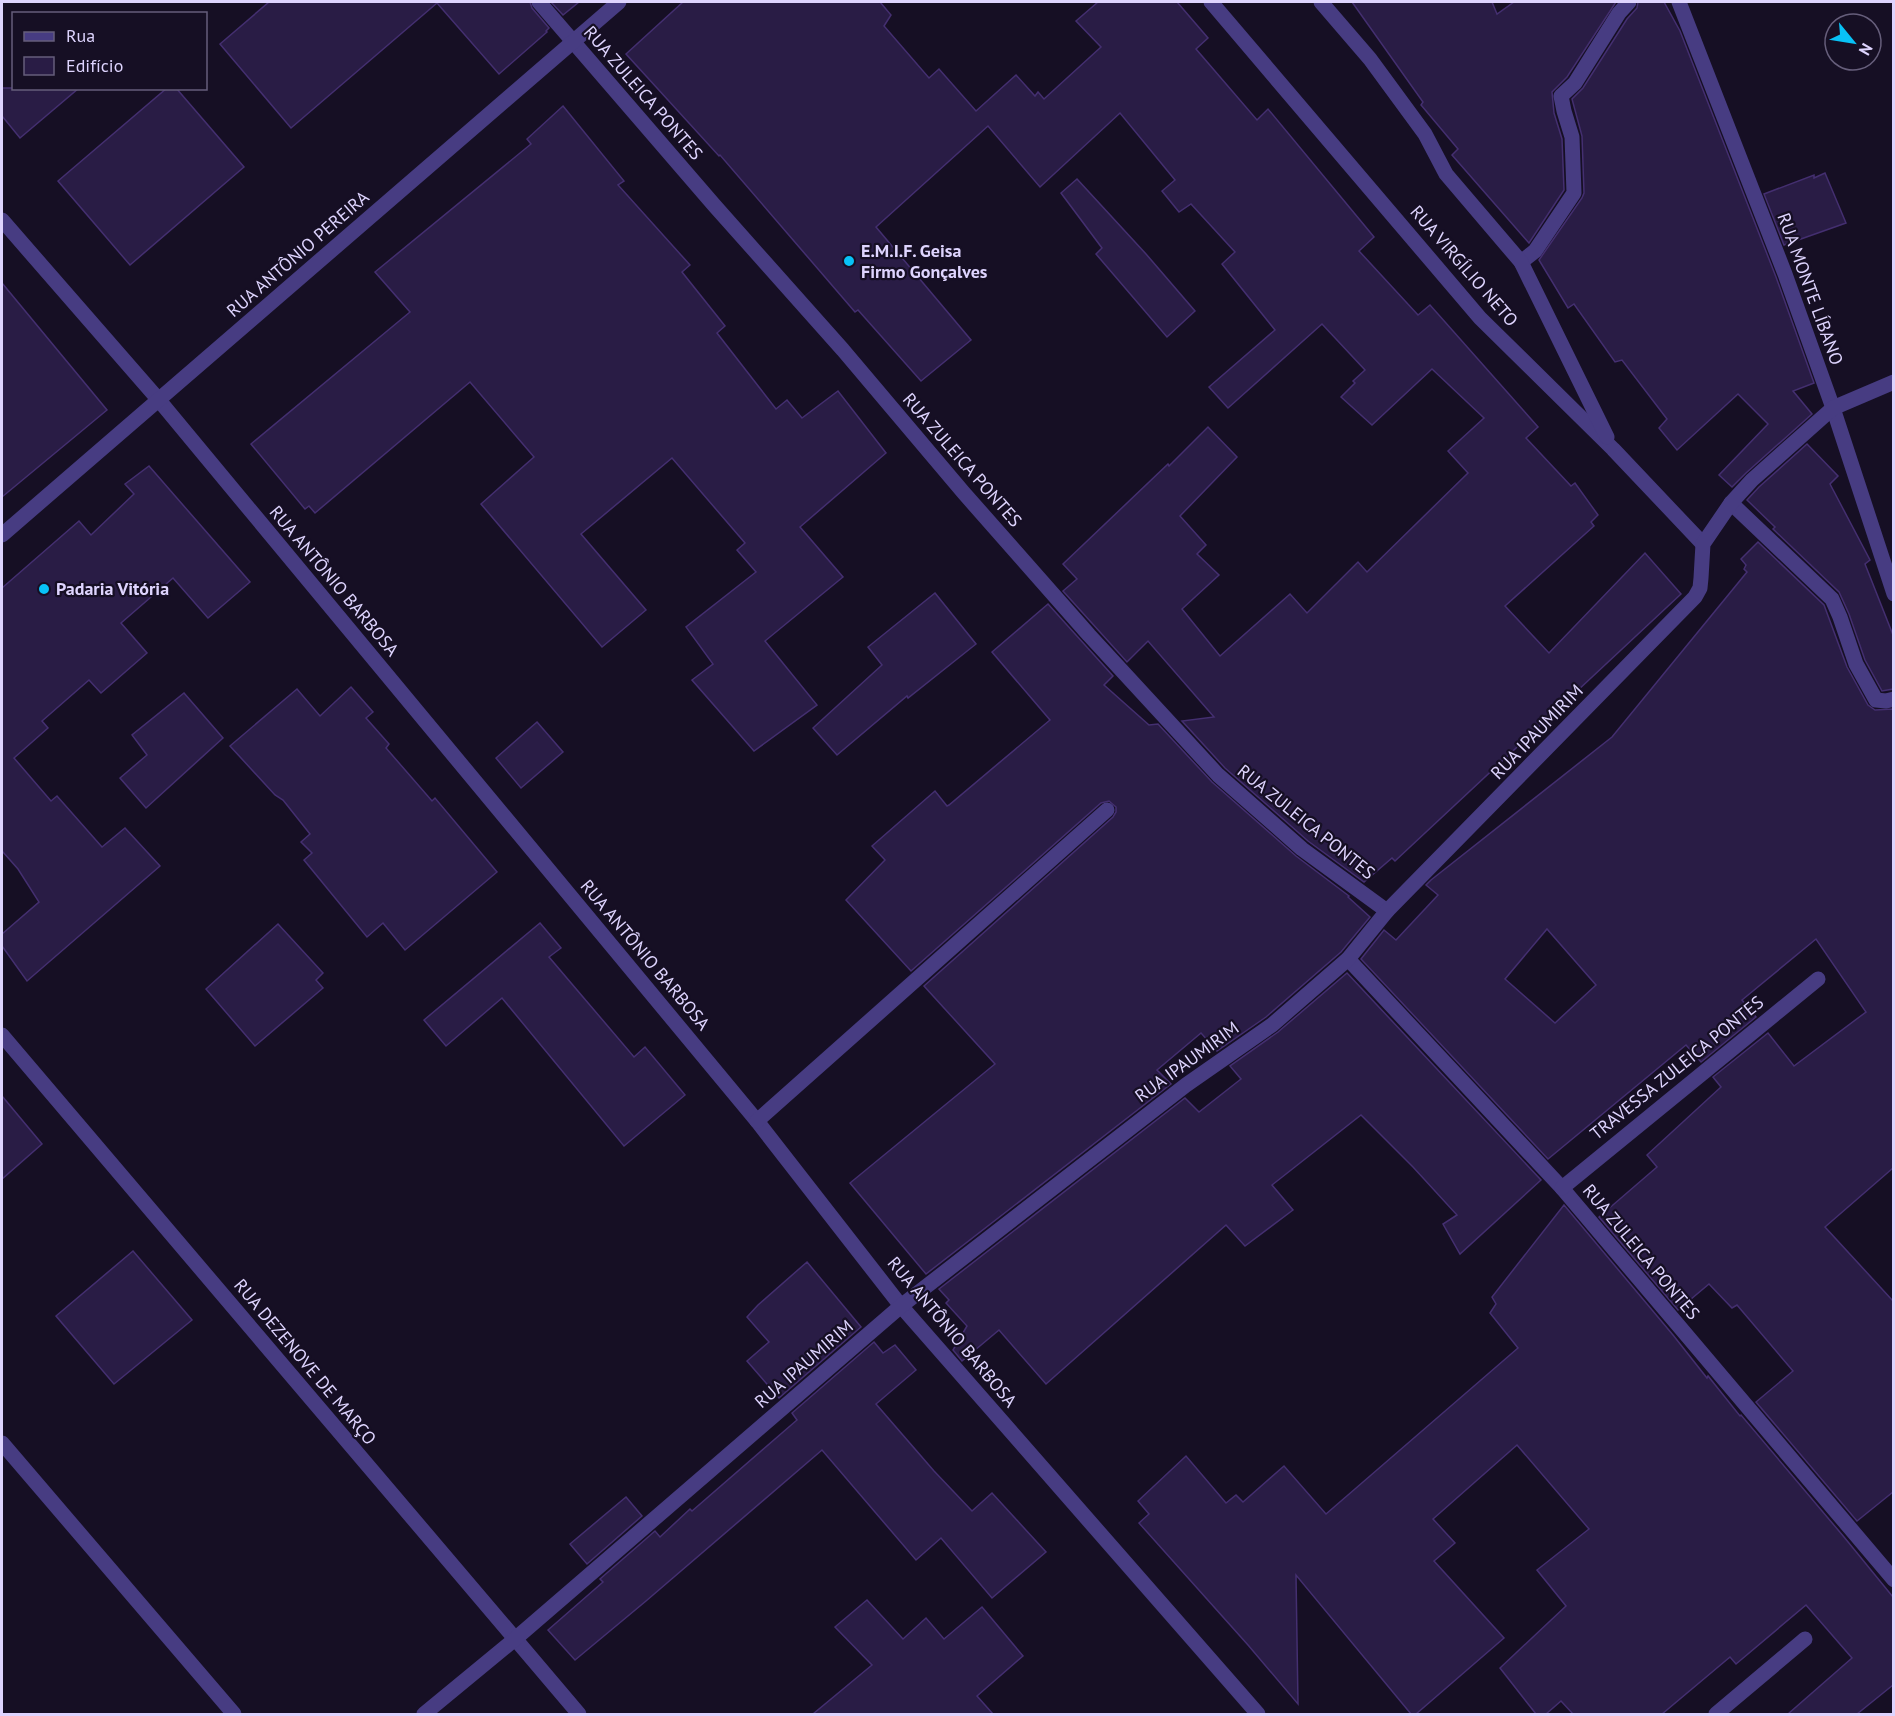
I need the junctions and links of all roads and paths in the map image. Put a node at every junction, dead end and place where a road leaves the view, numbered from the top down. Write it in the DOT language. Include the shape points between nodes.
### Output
graph roads {
  1 [pos="539,2"];
  2 [pos="619,2"];
  3 [pos="1211,2"];
  4 [pos="1321,2"];
  5 [pos="1629,2"];
  6 [pos="1678,2"];
  7 [pos="573,43"];
  8 [pos="2,220"];
  9 [pos="1521,262"];
  10 [pos="1893,382"];
  11 [pos="158,399"];
  12 [pos="1833,408"];
  13 [pos="1613,449"];
  14 [pos="1731,503"];
  15 [pos="2,535"];
  16 [pos="1702,544"];
  17 [pos="1893,594"];
  18 [pos="1893,699"];
  19 [pos="1107,810"];
  20 [pos="1387,911"];
  21 [pos="1347,960"];
  22 [pos="1818,978"];
  23 [pos="2,1035"];
  24 [pos="757,1121"];
  25 [pos="1562,1188"];
  26 [pos="902,1306"];
  27 [pos="2,1443"];
  28 [pos="1893,1580"];
  29 [pos="515,1639"];
  30 [pos="1804,1639"];
  31 [pos="234,1714"];
  32 [pos="424,1714"];
  33 [pos="579,1714"];
  34 [pos="1258,1714"];
  35 [pos="1716,1714"];
  1 -- 7 [label="street, RUA ZULEICA PONTES"];
  2 -- 7 [label="street, RUA ANTÔNIO PEREIRA"];
  3 -- 13 [label="street, RUA VIRGÍLIO NETO" via="1480,318"];
  4 -- 9 [label="street" via="1418,124 1446,174"];
  5 -- 9 [label="street" via="1575,83 1561,96 1572,137 1574,193 1536,251"];
  6 -- 12 [label="street, RUA MONTE LÍBANO" via="1785,273"];
  7 -- 11 [label="street, RUA ANTÔNIO PEREIRA"];
  7 -- 20 [label="street, RUA ZULEICA PONTES" via="963,492 1218,775 1302,849"];
  8 -- 11 [label="street, RUA ANTÔNIO BARBOSA"];
  9 -- 13 [label="street"];
  10 -- 12 [label="street"];
  11 -- 15 [label="street, RUA ANTÔNIO PEREIRA"];
  11 -- 24 [label="street, RUA ANTÔNIO BARBOSA"];
  12 -- 14 [label="street"];
  12 -- 17 [label="street, RUA MONTE LÍBANO"];
  13 -- 16 [label="street, RUA VIRGÍLIO NETO"];
  14 -- 16 [label="street"];
  14 -- 18 [label="street" via="1832,599 1856,664 1876,700"];
  16 -- 20 [label="street, RUA IPAUMIRIM" via="1700,588 1695,597"];
  19 -- 24 [label="street"];
  20 -- 21 [label="street, RUA IPAUMIRIM"];
  21 -- 25 [label="street, RUA ZULEICA PONTES"];
  21 -- 26 [label="street, RUA IPAUMIRIM" via="1272,1025 1186,1085"];
  22 -- 25 [label="street, TRAVESSA ZULEICA PONTES"];
  23 -- 29 [label="street, RUA DEZENOVE DE MARÇO"];
  24 -- 26 [label="street, RUA ANTÔNIO BARBOSA"];
  25 -- 28 [label="street, RUA ZULEICA PONTES"];
  26 -- 29 [label="street, RUA IPAUMIRIM"];
  26 -- 34 [label="street, RUA ANTÔNIO BARBOSA"];
  27 -- 31 [label="street"];
  29 -- 32 [label="street, RUA IPAUMIRIM"];
  29 -- 33 [label="street, RUA DEZENOVE DE MARÇO"];
  30 -- 35 [label="street"];
}
